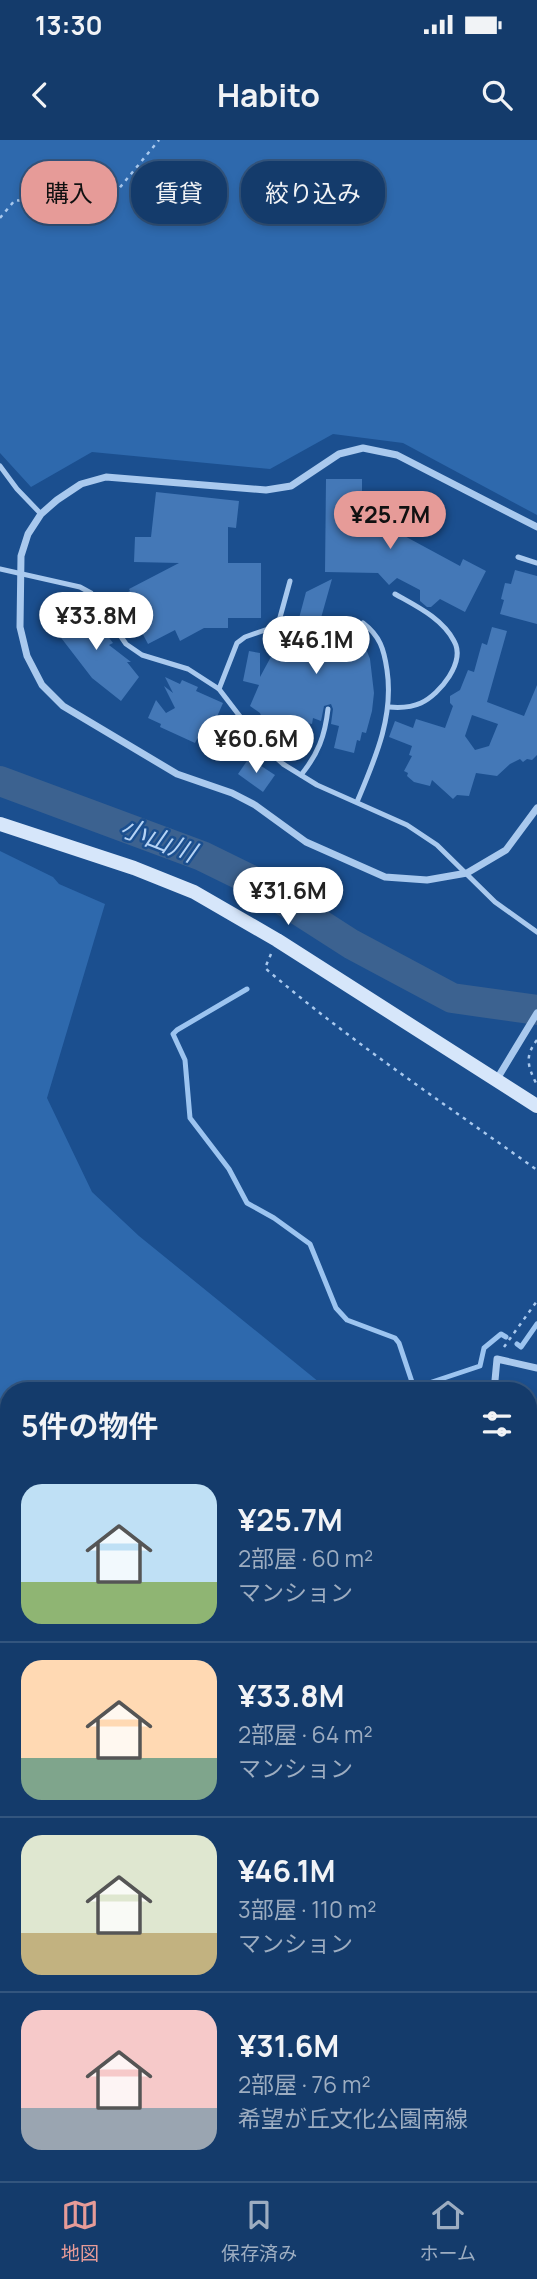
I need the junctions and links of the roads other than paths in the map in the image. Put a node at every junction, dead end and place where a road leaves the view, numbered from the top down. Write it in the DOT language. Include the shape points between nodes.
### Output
graph roads {
  1 [pos="0,466"];
  2 [pos="41,514"];
  3 [pos="537,527"];
  4 [pos="518,558"];
  5 [pos="537,563"];
  6 [pos="0,569"];
  7 [pos="20,573"];
  8 [pos="290,581"];
  9 [pos="395,594"];
  10 [pos="363,623"];
  11 [pos="219,689"];
  12 [pos="389,707"];
  13 [pos="328,709"];
  14 [pos="300,775"];
  15 [pos="357,802"];
  16 [pos="537,808"];
  17 [pos="0,824"];
  18 [pos="467,873"];
  19 [pos="537,932"];
  20 [pos="537,1013"];
  21 [pos="497,1079"];
  22 [pos="537,1106"];
  23 [pos="537,1368"];
  24 [pos="495,1382"];
  1 -- 2 [label="lane"];
  2 -- 3 [label="street" via="80,484 106,477 266,490 291,486 339,454 363,449 397,455"];
  2 -- 7 [label="street" via="28,534"];
  4 -- 5 [label="lane"];
  6 -- 7 [label="lane"];
  7 -- 11 [label="lane" via="91,593 126,644 142,655 188,669"];
  7 -- 18 [label="street" via="20,627 27,656 42,685 63,706 177,774 255,804 329,854 385,877 427,880"];
  8 -- 11 [label="lane" via="279,621 237,643"];
  9 -- 12 [label="lane" via="447,631 456,643 457,658 449,676 429,698 405,708"];
  10 -- 12 [label="lane" via="383,647"];
  11 -- 14 [label="lane" via="261,744"];
  12 -- 15 [label="lane" via="375,761"];
  13 -- 14 [label="lane" via="323,742"];
  14 -- 15 [label="lane"];
  15 -- 18 [label="lane" via="407,825"];
  16 -- 18 [label="street" via="506,850"];
  17 -- 21 [label="main road" via="194,892"];
  18 -- 19 [label="lane" via="495,902"];
  20 -- 21 [label="street"];
  21 -- 22 [label="main road"];
  23 -- 24 [label="street" via="497,1359"];
}
